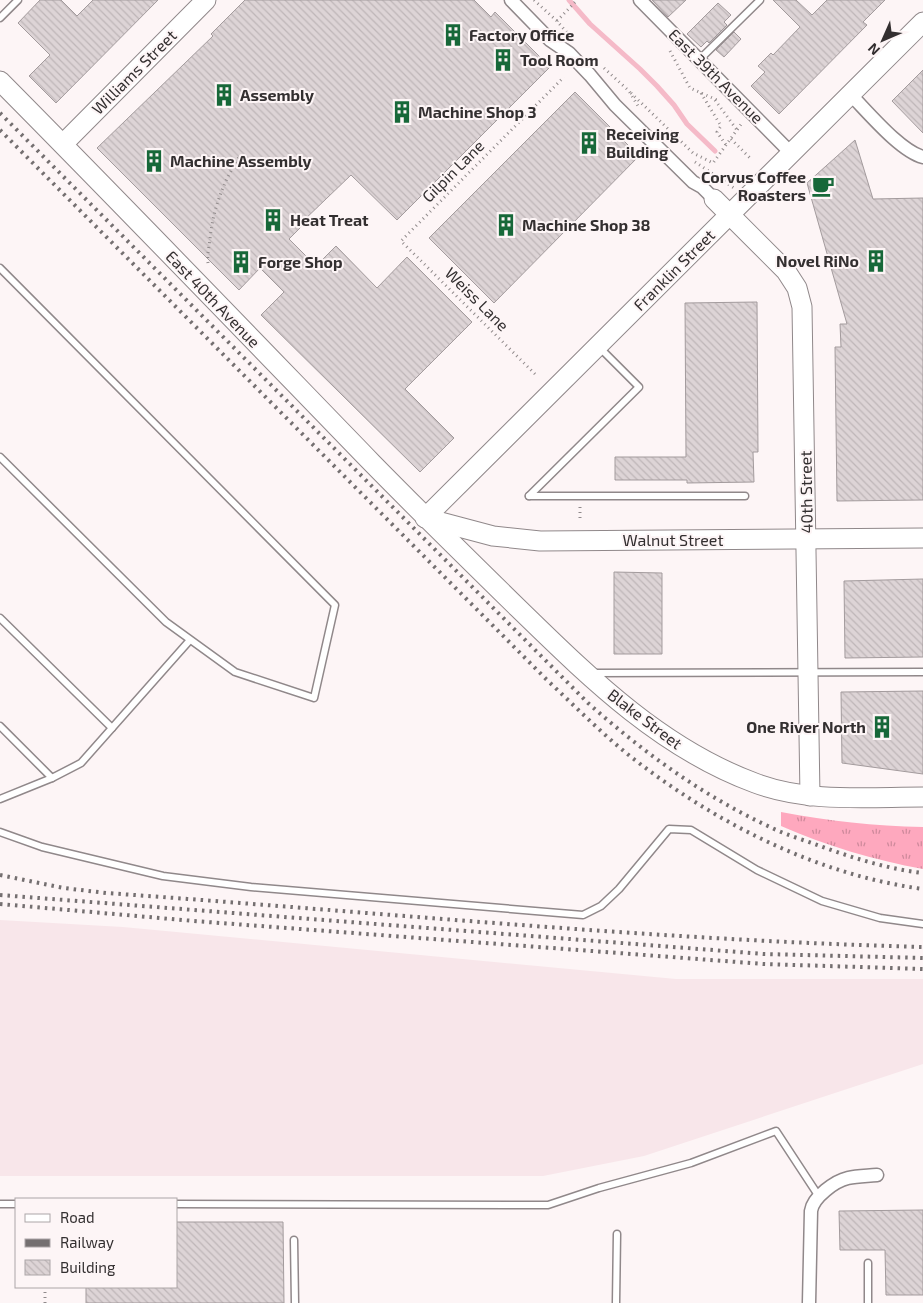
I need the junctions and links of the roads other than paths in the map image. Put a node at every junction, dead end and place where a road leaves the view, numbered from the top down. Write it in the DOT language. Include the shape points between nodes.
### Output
graph roads {
  1 [pos="18,0"];
  2 [pos="206,0"];
  3 [pos="511,0"];
  4 [pos="640,0"];
  5 [pos="760,0"];
  6 [pos="0,18"];
  7 [pos="923,22"];
  8 [pos="699,60"];
  9 [pos="0,81"];
  10 [pos="850,94"];
  11 [pos="63,144"];
  12 [pos="792,153"];
  13 [pos="923,157"];
  14 [pos="714,199"];
  15 [pos="730,215"];
  16 [pos="0,268"];
  17 [pos="598,346"];
  18 [pos="0,457"];
  19 [pos="745,496"];
  20 [pos="425,518"];
  21 [pos="806,538"];
  22 [pos="923,538"];
  23 [pos="0,618"];
  24 [pos="190,640"];
  25 [pos="808,672"];
  26 [pos="923,672"];
  27 [pos="585,673"];
  28 [pos="0,726"];
  29 [pos="112,728"];
  30 [pos="52,778"];
  31 [pos="810,796"];
  32 [pos="923,797"];
  33 [pos="0,799"];
  34 [pos="0,832"];
  35 [pos="923,924"];
  36 [pos="876,1175"];
  37 [pos="818,1195"];
  38 [pos="0,1204"];
  39 [pos="15,1204"];
  40 [pos="178,1204"];
  41 [pos="617,1234"];
  42 [pos="294,1240"];
  43 [pos="868,1263"];
  44 [pos="295,1303"];
  45 [pos="616,1303"];
  46 [pos="810,1303"];
  47 [pos="868,1303"];
  1 -- 6 [label="lane"];
  2 -- 11 [label="street, Williams Street"];
  3 -- 14 [label="street" via="550,40 569,53 615,105"];
  4 -- 8 [label="street, East 39th Avenue"];
  5 -- 8 [label="lane"];
  7 -- 10 [label="street, Franklin Street"];
  8 -- 12 [label="street, East 39th Avenue"];
  9 -- 11 [label="street, East 40th Avenue"];
  10 -- 12 [label="street, Franklin Street"];
  10 -- 13 [label="street" via="899,143"];
  11 -- 20 [label="street, East 40th Avenue"];
  12 -- 15 [label="street, Franklin Street"];
  14 -- 15 [label="street"];
  15 -- 17 [label="street, Franklin Street"];
  15 -- 21 [label="street, 40th Street" via="786,271 797,288 802,307"];
  16 -- 24 [label="lane" via="335,605 314,698 235,672"];
  17 -- 19 [label="lane" via="639,386 529,496"];
  17 -- 20 [label="street, Franklin Street"];
  18 -- 24 [label="lane" via="166,622"];
  20 -- 21 [label="street, Walnut Street" via="493,536 540,541"];
  20 -- 27 [label="street, Blake Street"];
  21 -- 22 [label="street, Walnut Street"];
  21 -- 25 [label="street, 40th Street"];
  23 -- 29 [label="lane"];
  24 -- 29 [label="lane"];
  25 -- 26 [label="lane"];
  25 -- 27 [label="lane"];
  25 -- 31 [label="street, 40th Street"];
  27 -- 31 [label="street, Blake Street" via="656,730 699,757 756,784"];
  28 -- 30 [label="lane"];
  29 -- 30 [label="lane" via="81,763"];
  30 -- 33 [label="lane"];
  31 -- 32 [label="street, Blake Street"];
  34 -- 35 [label="lane" via="42,847 163,876 251,887 583,915 601,906 619,889 669,829 691,830 757,870 822,901 880,918"];
  36 -- 37 [label="street" via="846,1178"];
  37 -- 40 [label="lane" via="776,1131 691,1162 548,1205"];
  37 -- 46 [label="street" via="811,1208"];
  38 -- 39 [label="lane"];
  41 -- 45 [label="lane"];
  42 -- 44 [label="lane"];
  43 -- 47 [label="lane"];
}
